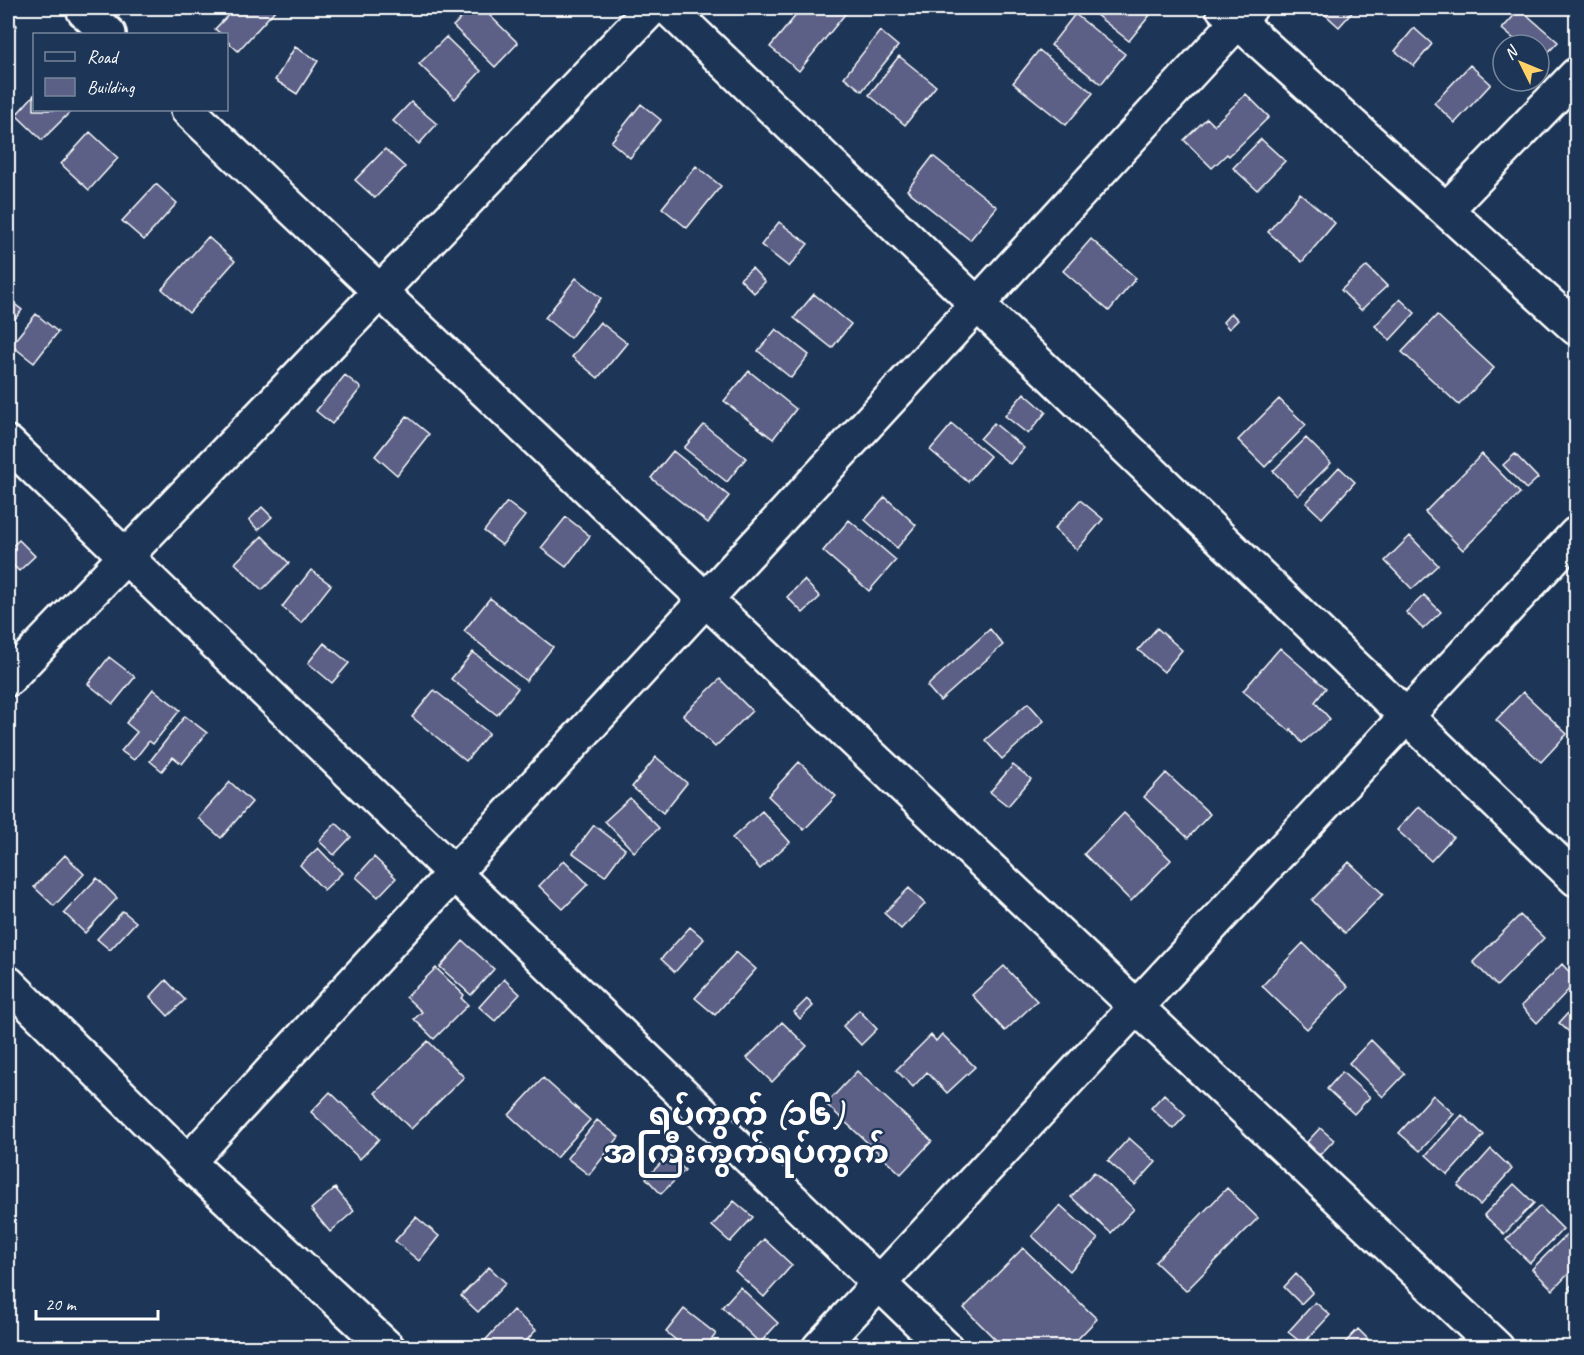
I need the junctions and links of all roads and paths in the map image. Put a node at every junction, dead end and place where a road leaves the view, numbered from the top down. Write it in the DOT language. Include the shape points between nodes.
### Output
graph roads {
  1 [pos="652,8"];
  2 [pos="668,8"];
  3 [pos="84,11"];
  4 [pos="1237,12"];
  5 [pos="108,33"];
  6 [pos="1576,75"];
  7 [pos="189,111"];
  8 [pos="1446,210"];
  9 [pos="380,291"];
  10 [pos="977,304"];
  11 [pos="1576,328"];
  12 [pos="8,443"];
  13 [pos="1576,534"];
  14 [pos="124,555"];
  15 [pos="706,598"];
  16 [pos="8,680"];
  17 [pos="1407,716"];
  18 [pos="453,873"];
  19 [pos="1576,879"];
  20 [pos="8,983"];
  21 [pos="1137,1007"];
  22 [pos="188,1162"];
  23 [pos="879,1283"];
  24 [pos="388,1347"];
  25 [pos="819,1347"];
  26 [pos="946,1347"];
  27 [pos="1497,1347"];
  1 -- 9 [label="street"];
  2 -- 10 [label="street"];
  3 -- 5 [label="street"];
  4 -- 8 [label="street"];
  4 -- 10 [label="street"];
  6 -- 8 [label="street"];
  7 -- 9 [label="street"];
  8 -- 11 [label="street"];
  9 -- 14 [label="street"];
  9 -- 15 [label="street"];
  10 -- 15 [label="street"];
  10 -- 17 [label="street"];
  12 -- 14 [label="street"];
  13 -- 17 [label="street"];
  14 -- 16 [label="street"];
  14 -- 18 [label="street"];
  15 -- 18 [label="street"];
  15 -- 21 [label="street"];
  17 -- 19 [label="street"];
  17 -- 21 [label="street"];
  18 -- 22 [label="street"];
  18 -- 23 [label="street"];
  20 -- 22 [label="street"];
  21 -- 23 [label="street"];
  21 -- 27 [label="street"];
  22 -- 24 [label="street"];
  23 -- 25 [label="street"];
  23 -- 26 [label="street"];
}
